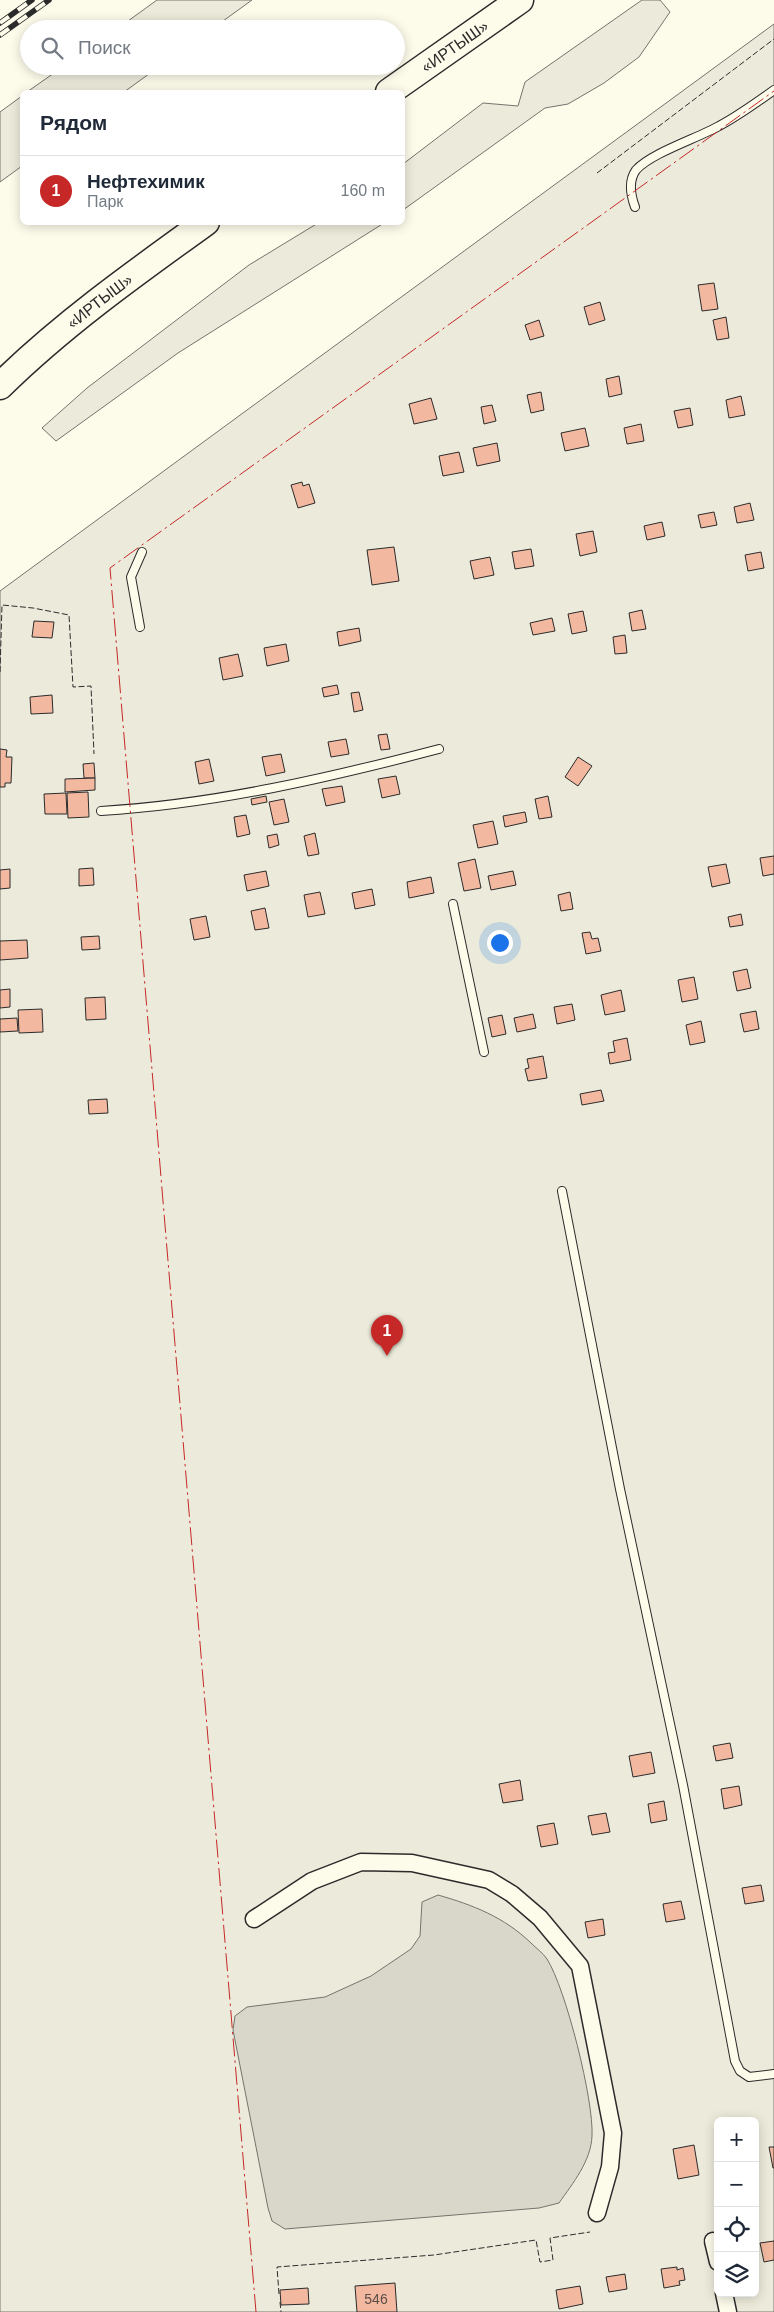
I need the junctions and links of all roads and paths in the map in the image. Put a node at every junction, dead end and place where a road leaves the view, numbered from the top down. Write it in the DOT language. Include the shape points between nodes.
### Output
graph roads {
  1 [pos="520,0"];
  2 [pos="392,90"];
  3 [pos="774,90"];
  4 [pos="635,207"];
  5 [pos="202,225"];
  6 [pos="0,386"];
  7 [pos="142,552"];
  8 [pos="140,627"];
  9 [pos="439,749"];
  10 [pos="101,811"];
  11 [pos="452,904"];
  12 [pos="484,1052"];
  13 [pos="562,1191"];
  14 [pos="254,1919"];
  15 [pos="774,2074"];
  16 [pos="598,2213"];
  17 [pos="713,2241"];
  18 [pos="716,2252"];
  19 [pos="725,2297"];
  20 [pos="728,2312"];
  1 -- 2 [label="main road, «ИРТЫШ»"];
  3 -- 4 [label="lane" via="718,126 648,161 636,171 631,182"];
  5 -- 6 [label="main road, «ИРТЫШ»" via="132,275"];
  7 -- 8 [label="lane" via="131,577"];
  9 -- 10 [label="lane" via="304,782 148,808"];
  11 -- 12 [label="lane"];
  13 -- 15 [label="lane" via="620,1489 683,1785 735,2061 740,2071 749,2077"];
  14 -- 16 [label="street" via="312,1881 361,1862 412,1863 489,1880 512,1894 540,1918 580,1966 613,2133 610,2167"];
  17 -- 18 [label="street"];
  19 -- 20 [label="street"];
}
